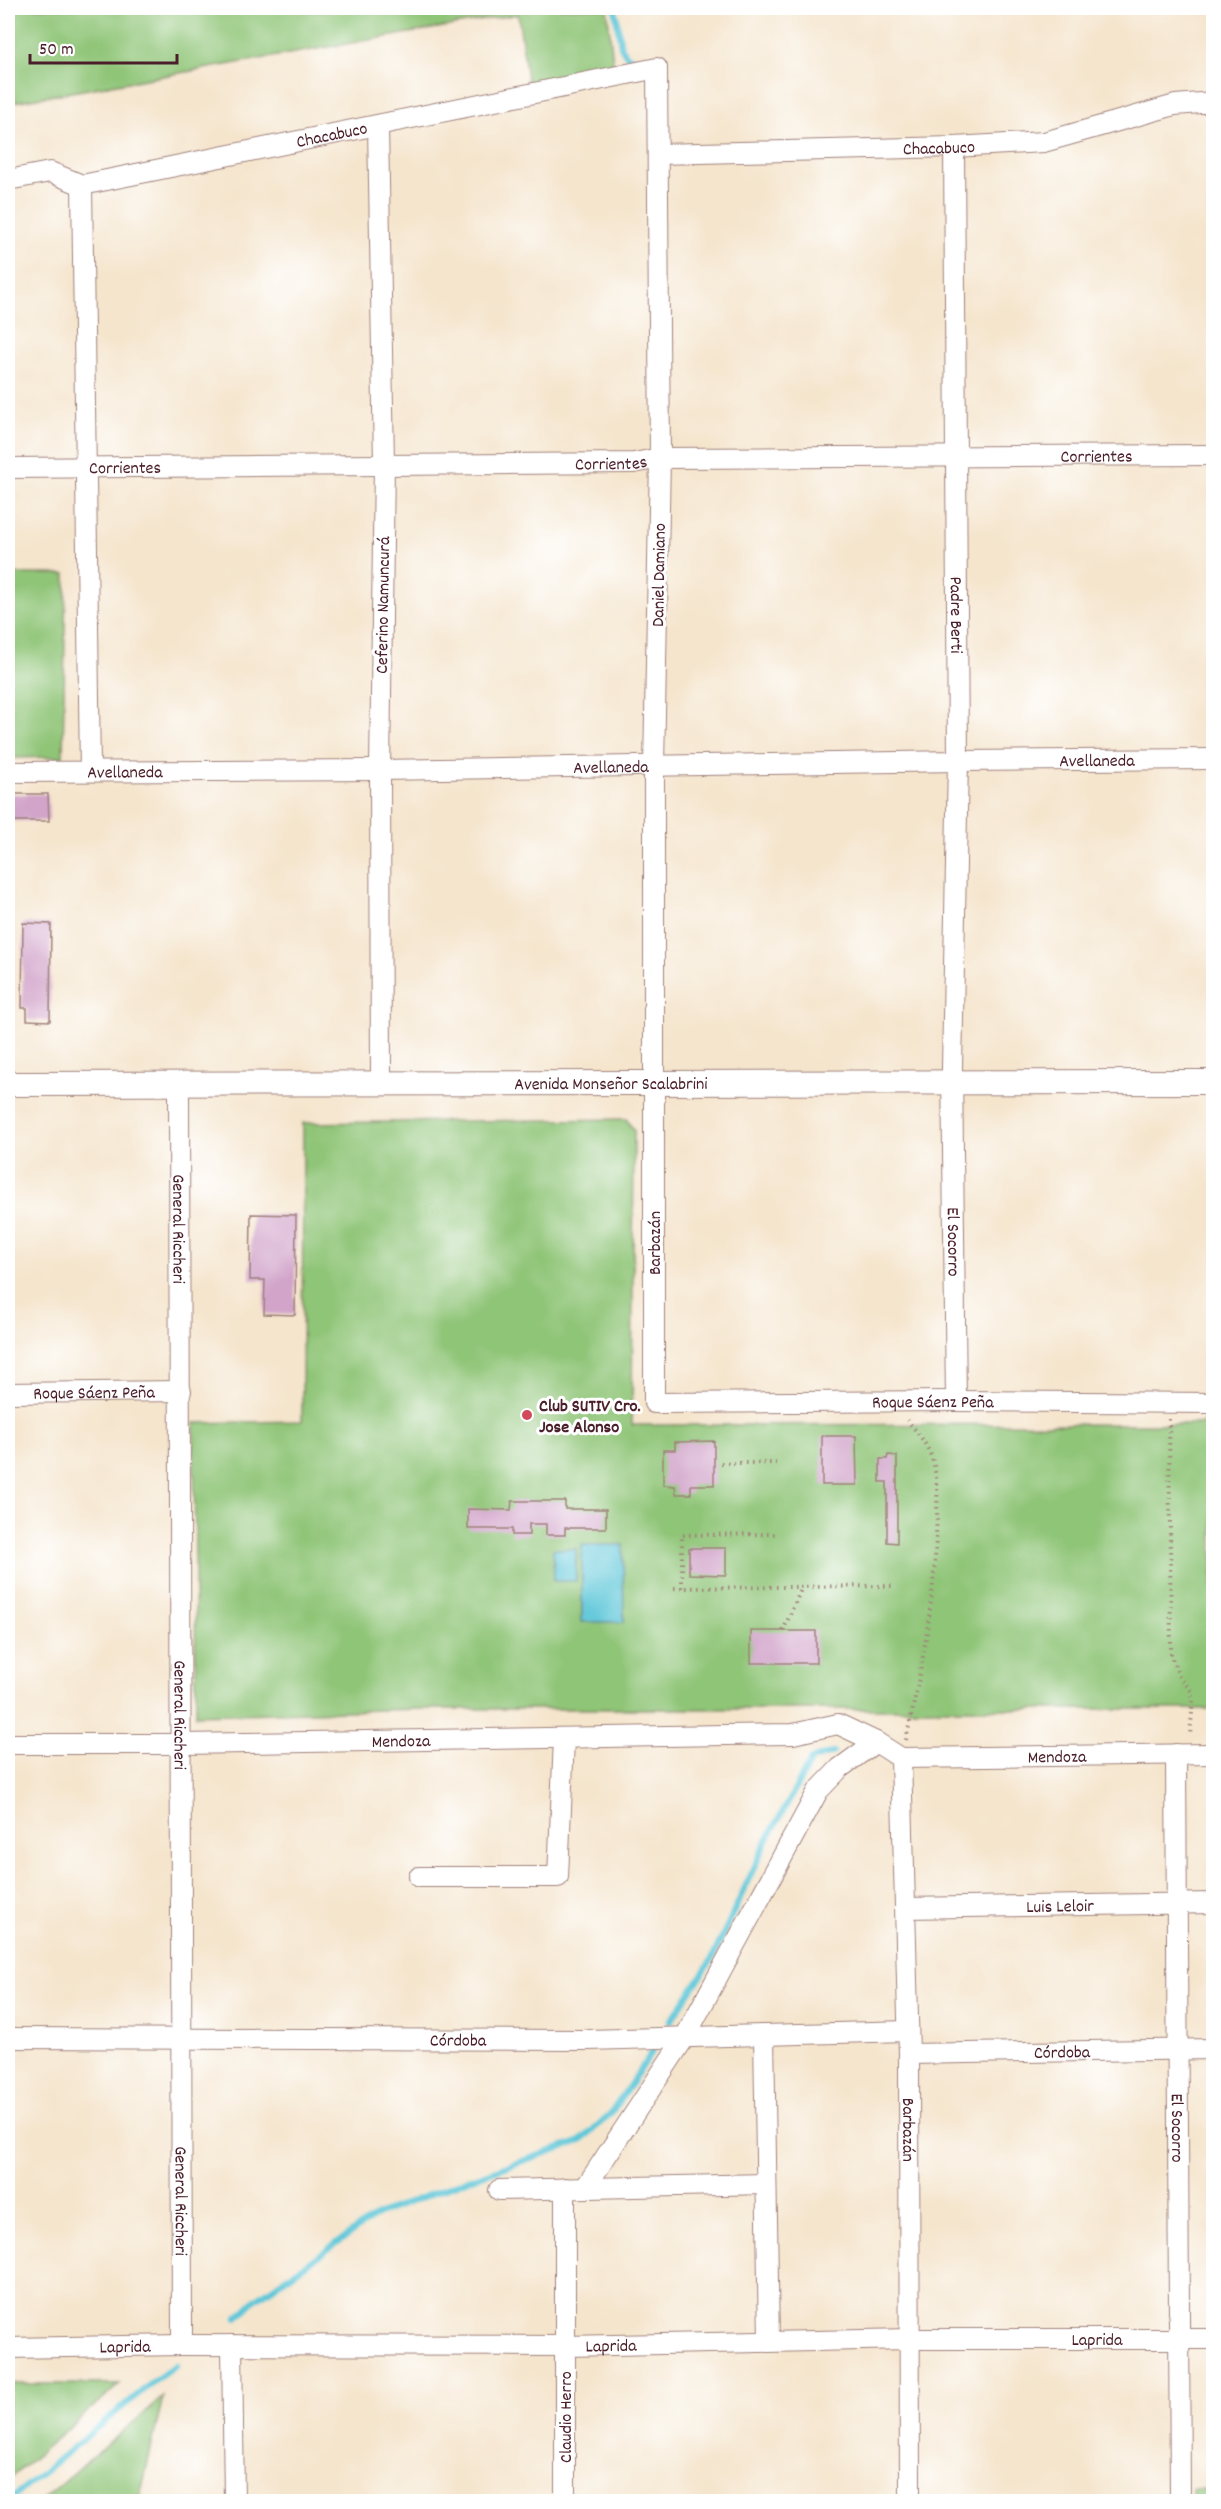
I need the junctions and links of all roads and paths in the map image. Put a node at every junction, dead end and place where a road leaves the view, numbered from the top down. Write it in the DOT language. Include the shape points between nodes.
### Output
graph roads {
  1 [pos="657,68"];
  2 [pos="1214,102"];
  3 [pos="378,126"];
  4 [pos="954,147"];
  5 [pos="659,154"];
  6 [pos="8,180"];
  7 [pos="82,185"];
  8 [pos="955,456"];
  9 [pos="1214,456"];
  10 [pos="660,458"];
  11 [pos="384,464"];
  12 [pos="87,467"];
  13 [pos="8,468"];
  14 [pos="1214,759"];
  15 [pos="958,761"];
  16 [pos="654,766"];
  17 [pos="380,770"];
  18 [pos="90,771"];
  19 [pos="8,772"];
  20 [pos="654,1082"];
  21 [pos="952,1082"];
  22 [pos="1214,1083"];
  23 [pos="8,1084"];
  24 [pos="381,1084"];
  25 [pos="179,1085"];
  26 [pos="180,1391"];
  27 [pos="8,1393"];
  28 [pos="956,1401"];
  29 [pos="891,1402"];
  30 [pos="654,1403"];
  31 [pos="1169,1403"];
  32 [pos="1214,1403"];
  33 [pos="721,1463"];
  34 [pos="776,1463"];
  35 [pos="777,1534"];
  36 [pos="893,1586"];
  37 [pos="802,1587"];
  38 [pos="674,1588"];
  39 [pos="682,1588"];
  40 [pos="783,1631"];
  41 [pos="564,1739"];
  42 [pos="876,1742"];
  43 [pos="8,1744"];
  44 [pos="182,1744"];
  45 [pos="1182,1754"];
  46 [pos="1214,1754"];
  47 [pos="901,1758"];
  48 [pos="419,1877"];
  49 [pos="1177,1903"];
  50 [pos="1214,1903"];
  51 [pos="906,1908"];
  52 [pos="908,2031"];
  53 [pos="764,2035"];
  54 [pos="685,2037"];
  55 [pos="8,2038"];
  56 [pos="183,2038"];
  57 [pos="1178,2049"];
  58 [pos="1214,2049"];
  59 [pos="909,2054"];
  60 [pos="766,2184"];
  61 [pos="565,2188"];
  62 [pos="585,2188"];
  63 [pos="499,2190"];
  64 [pos="910,2339"];
  65 [pos="1180,2339"];
  66 [pos="1214,2339"];
  67 [pos="769,2342"];
  68 [pos="182,2345"];
  69 [pos="232,2345"];
  70 [pos="565,2346"];
  71 [pos="8,2348"];
  72 [pos="234,2502"];
  73 [pos="565,2502"];
  74 [pos="910,2502"];
  75 [pos="1180,2502"];
  1 -- 3 [label="street, Chacabuco"];
  1 -- 5 [label="street, Daniel Damiano"];
  2 -- 4 [label="street, Chacabuco" via="1175,105 1044,142"];
  3 -- 7 [label="street, Chacabuco"];
  3 -- 11 [label="street, Ceferino Namuncurá"];
  4 -- 5 [label="street, Chacabuco"];
  4 -- 8 [label="street, Padre Berti"];
  5 -- 10 [label="street, Daniel Damiano"];
  6 -- 7 [label="street" via="50,172"];
  7 -- 12 [label="street"];
  8 -- 9 [label="street, Corrientes"];
  8 -- 10 [label="street, Corrientes"];
  8 -- 15 [label="street, Padre Berti"];
  10 -- 11 [label="street, Corrientes" via="634,463"];
  10 -- 16 [label="street, Daniel Damiano"];
  11 -- 12 [label="street, Corrientes"];
  11 -- 17 [label="street, Ceferino Namuncurá"];
  12 -- 13 [label="street, Corrientes"];
  12 -- 18 [label="street"];
  14 -- 15 [label="street, Avellaneda"];
  15 -- 16 [label="street, Avellaneda"];
  15 -- 21 [label="street, Padre Berti"];
  16 -- 17 [label="street, Avellaneda"];
  16 -- 20 [label="street, Daniel Damiano"];
  17 -- 18 [label="street, Avellaneda"];
  17 -- 24 [label="street, Ceferino Namuncurá"];
  18 -- 19 [label="street, Avellaneda"];
  20 -- 21 [label="main road, Avenida Monseñor Scalabrini"];
  20 -- 24 [label="main road, Avenida Monseñor Scalabrini"];
  20 -- 30 [label="street, Barbazán"];
  21 -- 22 [label="main road, Avenida Monseñor Scalabrini"];
  21 -- 28 [label="street, El Socorro"];
  23 -- 25 [label="main road, Avenida Monseñor Scalabrini"];
  24 -- 25 [label="main road, Avenida Monseñor Scalabrini"];
  25 -- 26 [label="street, General Riccheri"];
  26 -- 27 [label="street, Roque Sáenz Peña"];
  26 -- 44 [label="street, General Riccheri"];
  28 -- 29 [label="street, Roque Sáenz Peña"];
  28 -- 31 [label="street, Roque Sáenz Peña"];
  29 -- 30 [label="street, Roque Sáenz Peña"];
  29 -- 47 [label="path" via="925,1441 935,1470 937,1506 936,1555 925,1652"];
  31 -- 32 [label="street, Roque Sáenz Peña"];
  31 -- 45 [label="path" via="1171,1656 1193,1701"];
  33 -- 34 [label="path"];
  35 -- 39 [label="path" via="682,1534"];
  36 -- 37 [label="path"];
  37 -- 39 [label="path"];
  37 -- 40 [label="path"];
  38 -- 39 [label="path"];
  41 -- 42 [label="street, Mendoza" via="794,1734 838,1724"];
  41 -- 44 [label="street, Mendoza"];
  41 -- 48 [label="street" via="558,1877"];
  42 -- 47 [label="street, Mendoza"];
  42 -- 54 [label="street" via="840,1768 818,1791"];
  43 -- 44 [label="street, Mendoza"];
  44 -- 56 [label="street, General Riccheri"];
  45 -- 46 [label="street, Mendoza"];
  45 -- 47 [label="street, Mendoza"];
  45 -- 49 [label="street, El Socorro"];
  47 -- 51 [label="street, Barbazán"];
  49 -- 50 [label="street, Luis Leloir"];
  49 -- 51 [label="street, Luis Leloir"];
  49 -- 57 [label="street, El Socorro"];
  51 -- 52 [label="street, Barbazán"];
  52 -- 53 [label="street, Córdoba"];
  52 -- 59 [label="street, Barbazán"];
  53 -- 54 [label="street, Córdoba"];
  53 -- 60 [label="street"];
  54 -- 56 [label="street, Córdoba"];
  54 -- 62 [label="street"];
  55 -- 56 [label="street, Córdoba"];
  56 -- 68 [label="street, General Riccheri"];
  57 -- 58 [label="street, Córdoba"];
  57 -- 59 [label="street, Córdoba"];
  57 -- 65 [label="street, El Socorro"];
  59 -- 64 [label="street, Barbazán"];
  60 -- 62 [label="street"];
  60 -- 67 [label="street"];
  61 -- 62 [label="street"];
  61 -- 63 [label="street"];
  61 -- 70 [label="street, Claudio Herro"];
  64 -- 65 [label="street, Laprida"];
  64 -- 67 [label="street, Laprida"];
  64 -- 74 [label="street, Barbazán"];
  65 -- 66 [label="street, Laprida"];
  65 -- 75 [label="street, El Socorro"];
  67 -- 70 [label="street, Laprida"];
  68 -- 69 [label="street, Laprida"];
  68 -- 71 [label="street, Laprida"];
  69 -- 70 [label="street, Laprida"];
  69 -- 72 [label="street"];
  70 -- 73 [label="street, Claudio Herro"];
}
